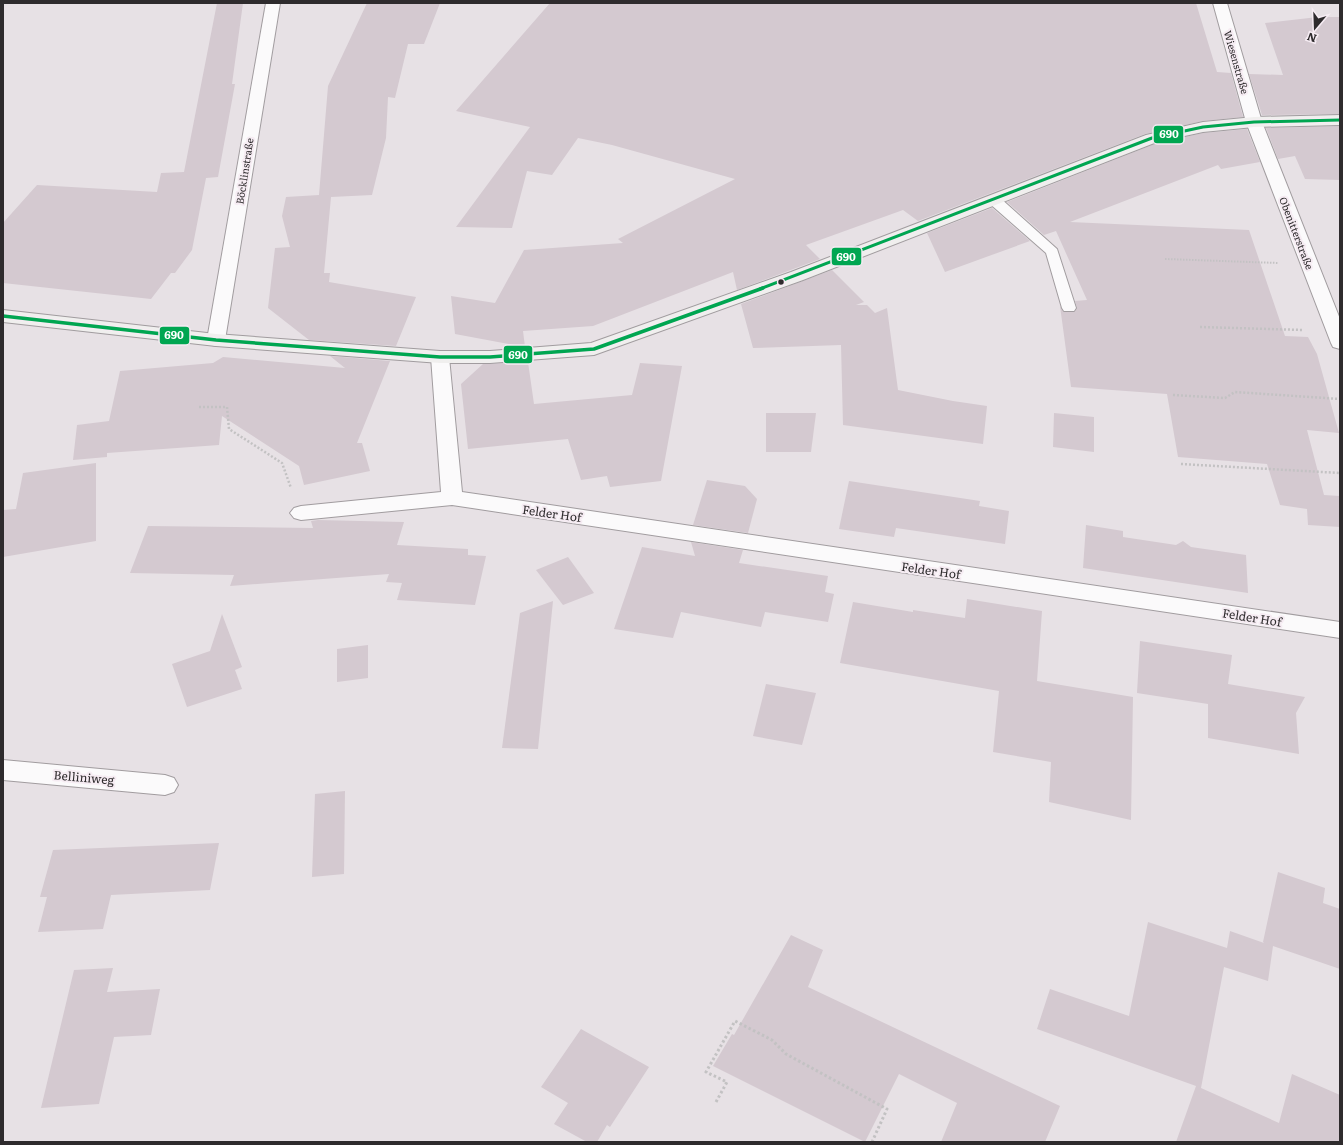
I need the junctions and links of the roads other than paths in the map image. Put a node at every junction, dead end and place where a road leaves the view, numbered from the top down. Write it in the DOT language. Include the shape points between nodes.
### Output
graph roads {
  1 [pos="273,3"];
  2 [pos="1220,3"];
  3 [pos="1340,120"];
  4 [pos="1254,122"];
  5 [pos="994,200"];
  6 [pos="1069,308"];
  7 [pos="3,316"];
  8 [pos="1338,337"];
  9 [pos="216,340"];
  10 [pos="440,357"];
  11 [pos="452,498"];
  12 [pos="301,513"];
  13 [pos="1340,630"];
  14 [pos="3,770"];
  15 [pos="165,785"];
  1 -- 9 [label="street, Böcklinstraße"];
  2 -- 4 [label="street, Wiesenstraße"];
  3 -- 4 [label="main road"];
  4 -- 5 [label="main road" via="1203,127 1152,138"];
  4 -- 8 [label="street, Obenitterstraße"];
  5 -- 6 [label="lane" via="1052,252"];
  5 -- 10 [label="main road" via="797,276 594,349 490,357"];
  7 -- 9 [label="main road"];
  9 -- 10 [label="main road"];
  10 -- 11 [label="street"];
  11 -- 12 [label="street, Felder Hof"];
  11 -- 13 [label="street, Felder Hof"];
  14 -- 15 [label="street, Belliniweg"];
}
